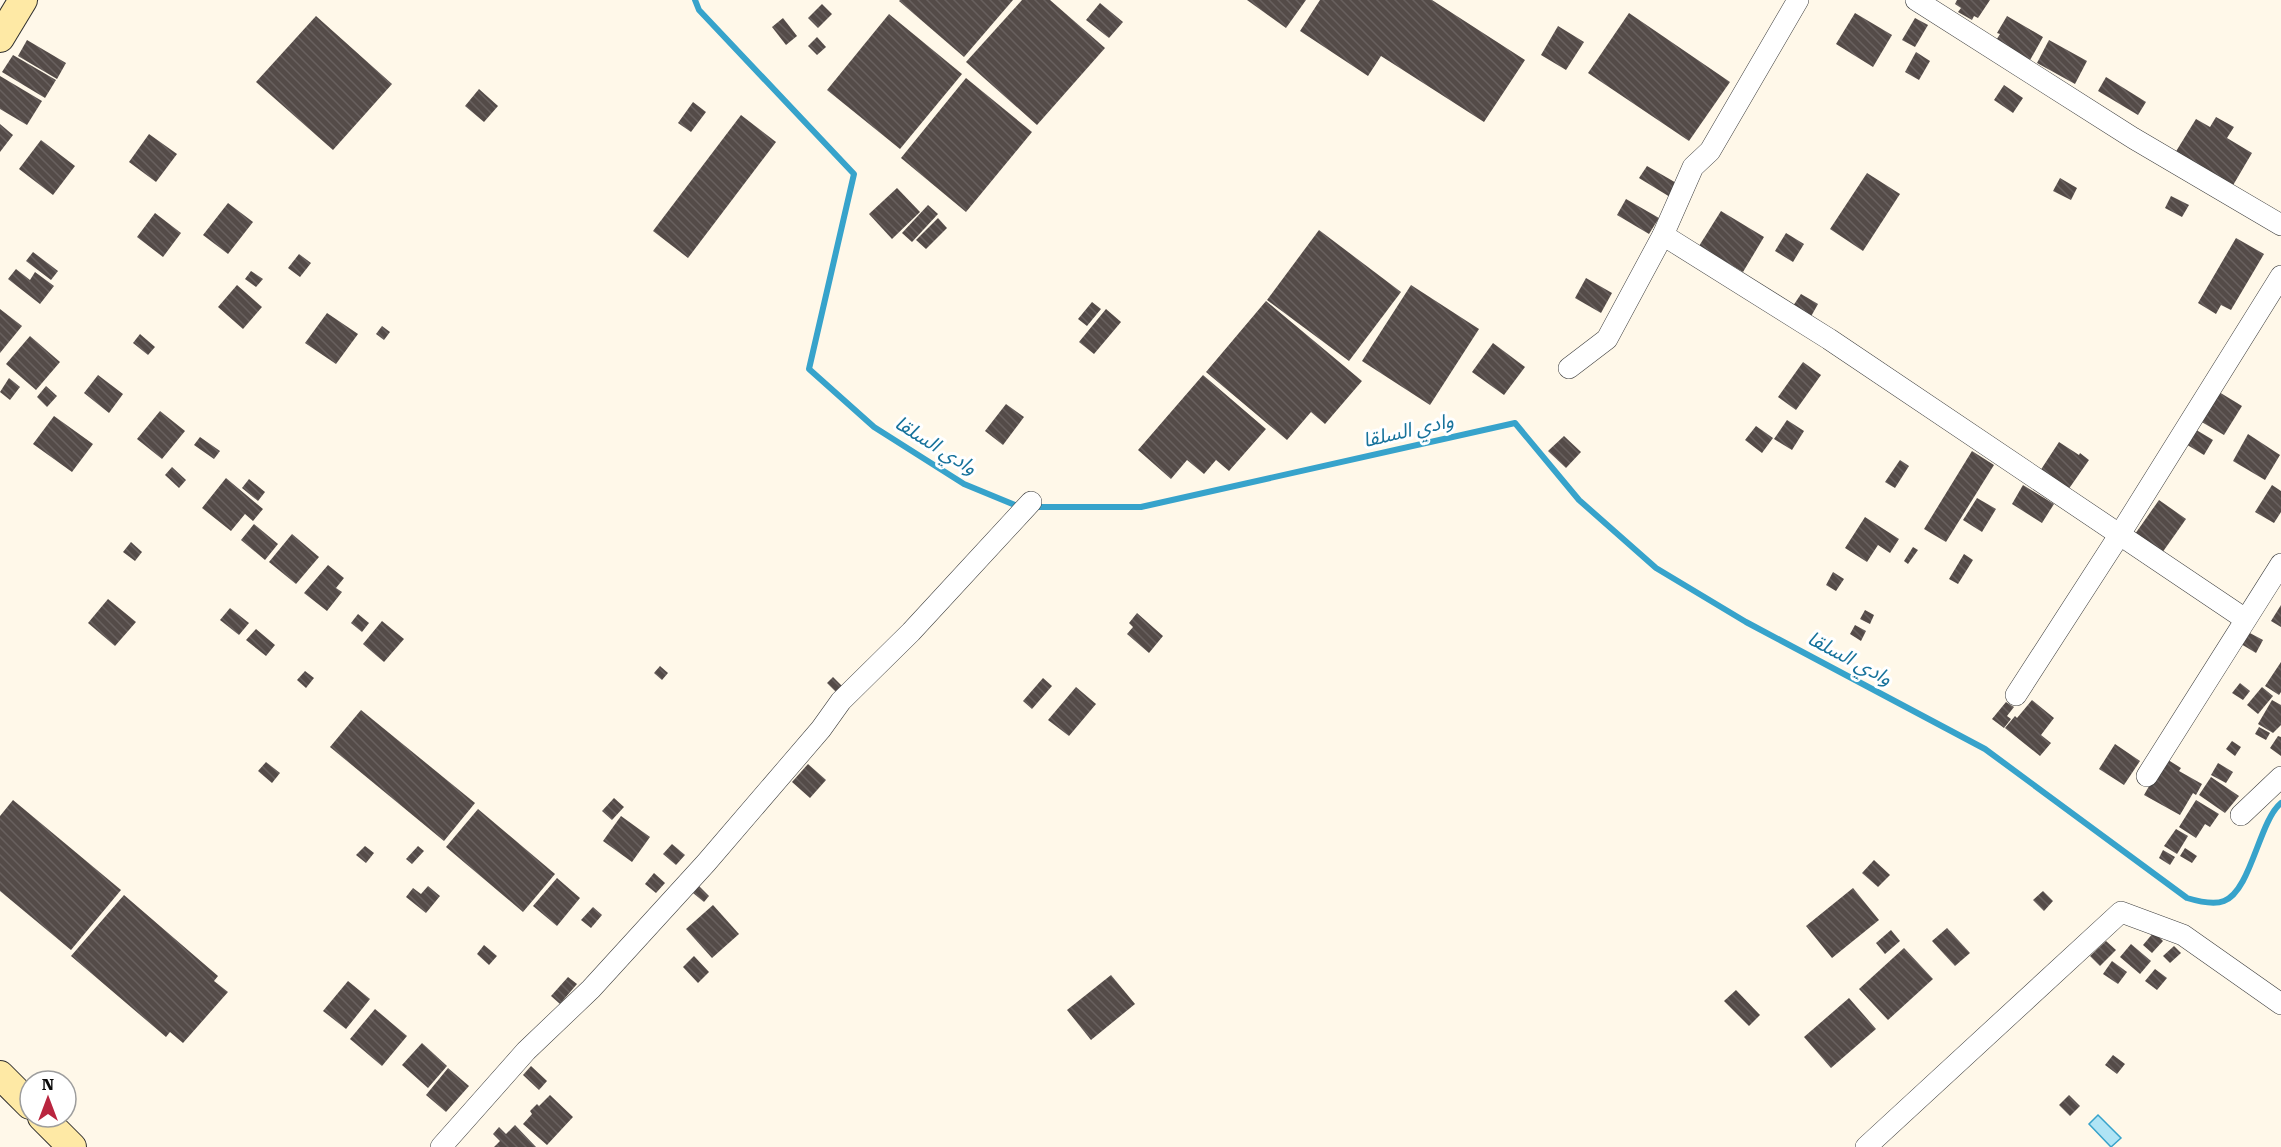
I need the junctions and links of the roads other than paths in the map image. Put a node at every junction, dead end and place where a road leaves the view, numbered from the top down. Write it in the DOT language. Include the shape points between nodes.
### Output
graph roads {
  1 [pos="23,0"];
  2 [pos="1798,0"];
  3 [pos="1916,0"];
  4 [pos="3,28"];
  5 [pos="2281,225"];
  6 [pos="1663,235"];
  7 [pos="2281,276"];
  8 [pos="1569,368"];
  9 [pos="1031,502"];
  10 [pos="2120,534"];
  11 [pos="2281,564"];
  12 [pos="2245,619"];
  13 [pos="2016,695"];
  14 [pos="2147,776"];
  15 [pos="2281,777"];
  16 [pos="2241,815"];
  17 [pos="2281,1004"];
  18 [pos="0,1075"];
  19 [pos="18,1093"];
  20 [pos="54,1129"];
  21 [pos="72,1147"];
  22 [pos="441,1147"];
  23 [pos="1866,1147"];
  1 -- 4 [label="street"];
  2 -- 6 [label="street" via="1710,151 1693,167"];
  3 -- 5 [label="street" via="2133,138"];
  6 -- 8 [label="street" via="1607,339"];
  6 -- 10 [label="street" via="1829,339"];
  7 -- 10 [label="street"];
  9 -- 22 [label="street" via="841,701 706,863 591,989 526,1051"];
  10 -- 12 [label="street"];
  10 -- 13 [label="street"];
  11 -- 12 [label="street"];
  12 -- 14 [label="street"];
  15 -- 16 [label="street"];
  17 -- 23 [label="street" via="2183,936 2121,912"];
  18 -- 19 [label="street"];
  20 -- 21 [label="street"];
}
